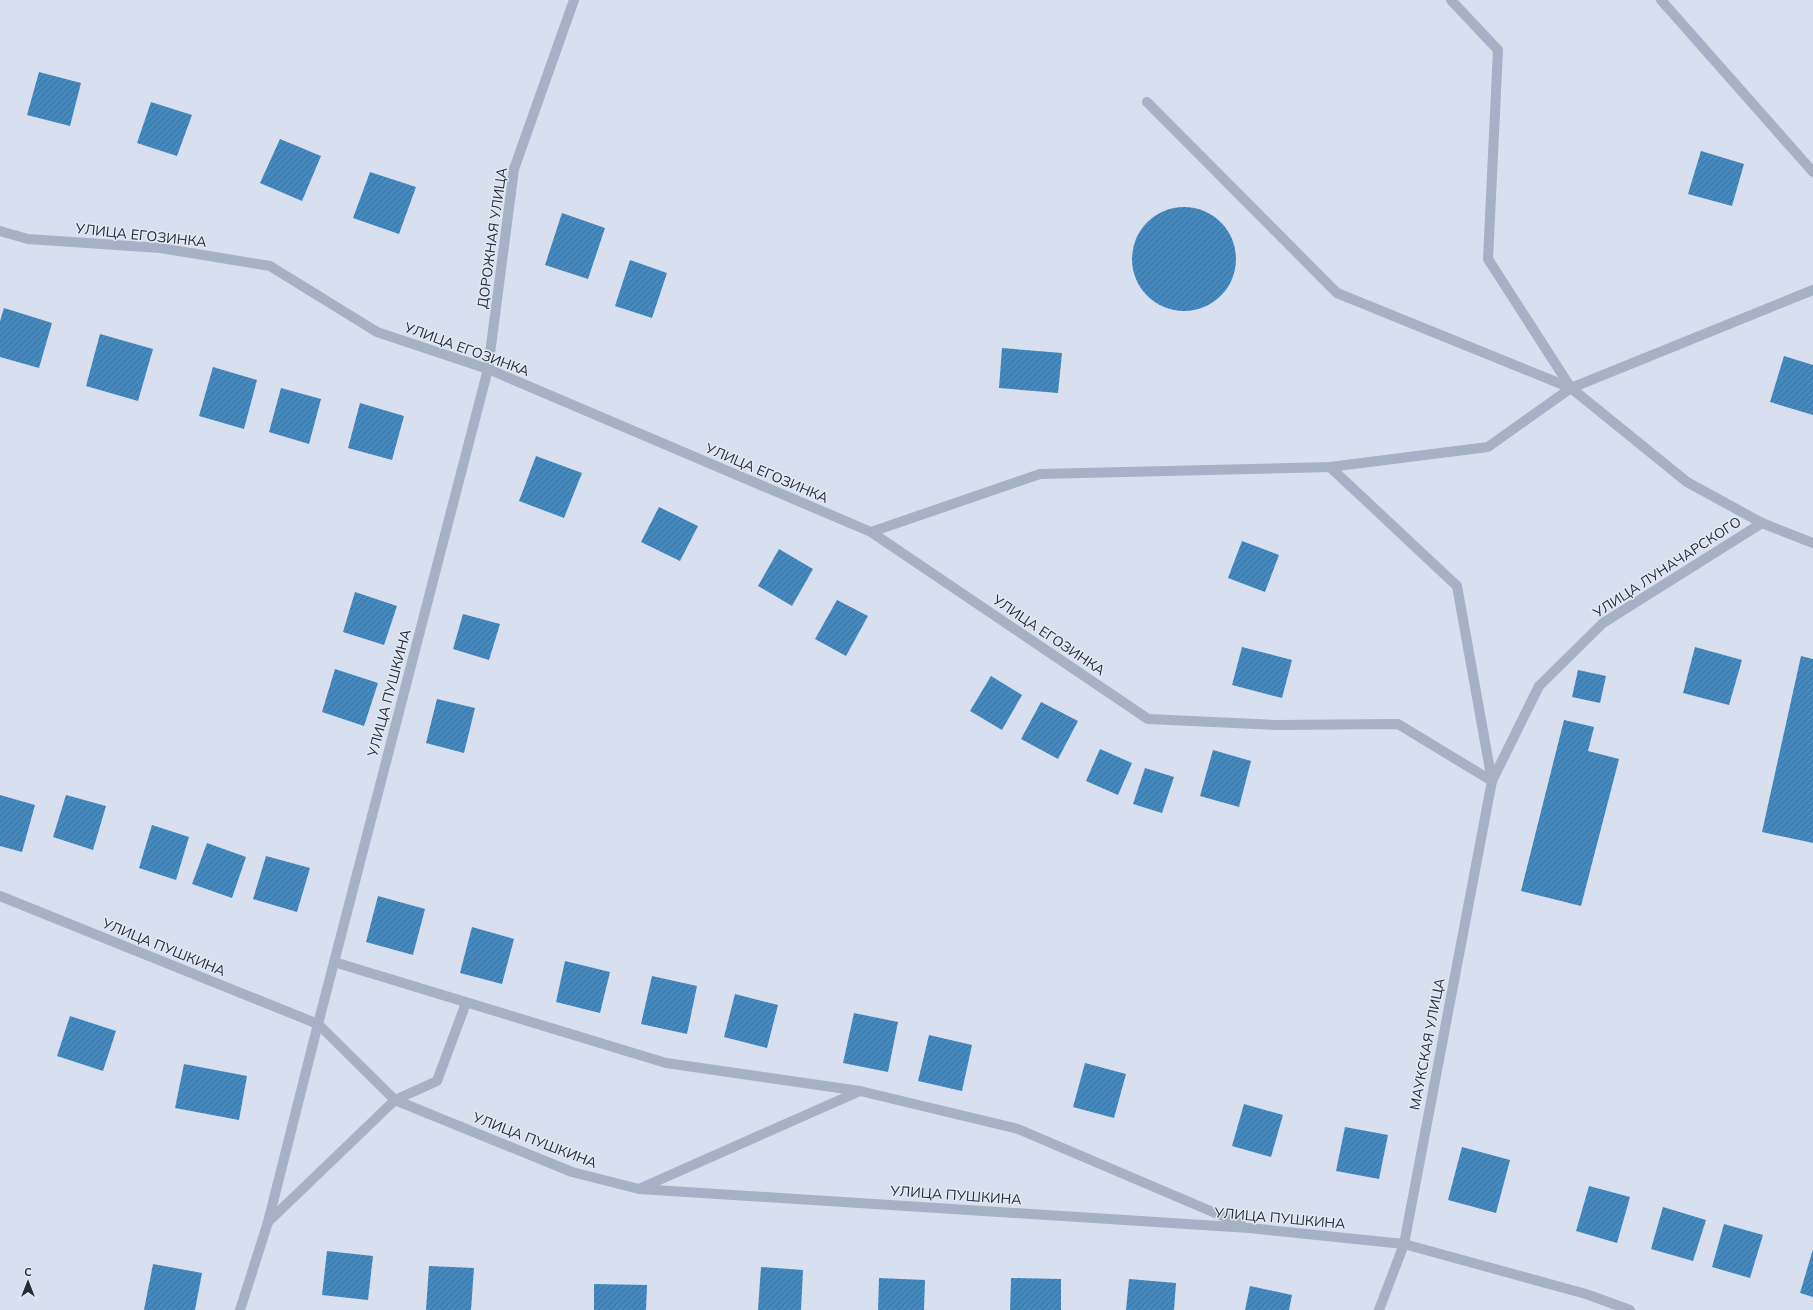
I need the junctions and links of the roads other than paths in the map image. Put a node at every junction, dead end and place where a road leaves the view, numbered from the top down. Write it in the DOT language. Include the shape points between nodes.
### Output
graph roads {
  1 [pos="574,0"];
  2 [pos="1451,0"];
  3 [pos="1661,0"];
  4 [pos="1147,102"];
  5 [pos="1813,172"];
  6 [pos="0,231"];
  7 [pos="1813,290"];
  8 [pos="488,369"];
  9 [pos="1571,388"];
  10 [pos="1330,467"];
  11 [pos="1762,523"];
  12 [pos="871,532"];
  13 [pos="1813,543"];
  14 [pos="1492,781"];
  15 [pos="0,896"];
  16 [pos="334,962"];
  17 [pos="466,1003"];
  18 [pos="318,1024"];
  19 [pos="860,1090"];
  20 [pos="396,1100"];
  21 [pos="639,1189"];
  22 [pos="268,1222"];
  23 [pos="1249,1228"];
  24 [pos="1404,1244"];
  25 [pos="240,1310"];
  26 [pos="1380,1310"];
  27 [pos="1630,1310"];
  1 -- 8 [label="street, ДОРОЖНАЯ УЛИЦА" via="514,169"];
  2 -- 9 [label="street" via="1498,50 1488,259"];
  3 -- 5 [label="street"];
  4 -- 9 [label="street" via="1337,293"];
  6 -- 8 [label="street, УЛИЦА ЕГОЗИНКА" via="28,239 160,248 270,266 376,332"];
  7 -- 9 [label="street"];
  8 -- 12 [label="street, УЛИЦА ЕГОЗИНКА"];
  8 -- 16 [label="street, УЛИЦА ПУШКИНА"];
  9 -- 10 [label="street" via="1488,447"];
  9 -- 11 [label="street" via="1687,482"];
  10 -- 12 [label="street" via="1040,474"];
  10 -- 14 [label="street" via="1457,586"];
  11 -- 13 [label="street, УЛИЦА ЛУНАЧАРСКОГО"];
  11 -- 14 [label="street, УЛИЦА ЛУНАЧАРСКОГО" via="1603,623 1539,686"];
  12 -- 14 [label="street, УЛИЦА ЕГОЗИНКА" via="1148,718 1276,725 1398,724"];
  14 -- 24 [label="street, МАУКСКАЯ УЛИЦА"];
  15 -- 18 [label="street, УЛИЦА ПУШКИНА"];
  16 -- 17 [label="street"];
  16 -- 18 [label="street, УЛИЦА ПУШКИНА"];
  17 -- 19 [label="street" via="666,1063"];
  17 -- 20 [label="street" via="437,1081"];
  18 -- 20 [label="street, УЛИЦА ПУШКИНА"];
  18 -- 22 [label="street"];
  19 -- 21 [label="street"];
  19 -- 23 [label="street" via="1018,1129"];
  20 -- 21 [label="street, УЛИЦА ПУШКИНА" via="572,1172"];
  20 -- 22 [label="street"];
  21 -- 23 [label="street, УЛИЦА ПУШКИНА"];
  22 -- 25 [label="street"];
  23 -- 24 [label="street, УЛИЦА ПУШКИНА"];
  24 -- 26 [label="street, МАУКСКАЯ УЛИЦА"];
  24 -- 27 [label="street, УЛИЦА ПУШКИНА" via="1586,1294"];
}
